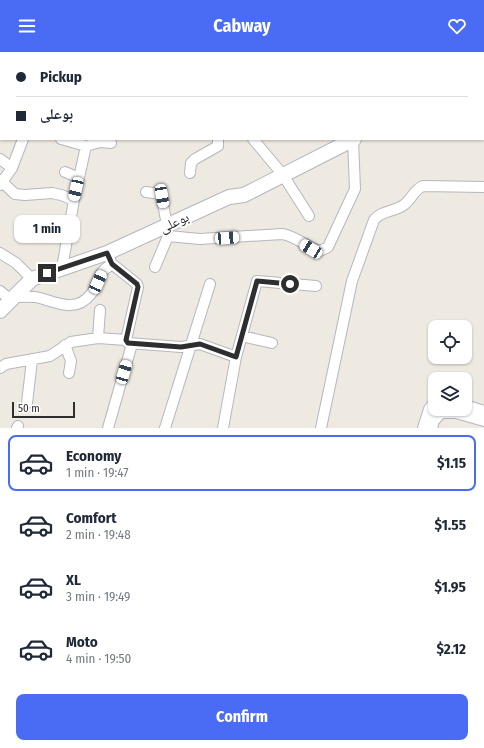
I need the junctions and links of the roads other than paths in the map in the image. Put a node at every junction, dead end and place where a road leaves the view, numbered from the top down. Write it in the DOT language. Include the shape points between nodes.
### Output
graph roads {
  1 [pos="23,140"];
  2 [pos="65,140"];
  3 [pos="218,140"];
  4 [pos="254,140"];
  5 [pos="351,140"];
  6 [pos="353,140"];
  7 [pos="111,143"];
  8 [pos="86,146"];
  9 [pos="0,159"];
  10 [pos="12,168"];
  11 [pos="65,172"];
  12 [pos="190,173"];
  13 [pos="283,175"];
  14 [pos="79,178"];
  15 [pos="1,182"];
  16 [pos="484,187"];
  17 [pos="146,192"];
  18 [pos="74,200"];
  19 [pos="309,216"];
  20 [pos="168,230"];
  21 [pos="0,253"];
  22 [pos="109,259"];
  23 [pos="155,267"];
  24 [pos="62,268"];
  25 [pos="32,279"];
  26 [pos="210,284"];
  27 [pos="316,286"];
  28 [pos="0,291"];
  29 [pos="13,298"];
  30 [pos="100,310"];
  31 [pos="0,311"];
  32 [pos="242,336"];
  33 [pos="98,338"];
  34 [pos="129,342"];
  35 [pos="272,342"];
  36 [pos="191,344"];
  37 [pos="65,345"];
  38 [pos="236,357"];
  39 [pos="32,360"];
  40 [pos="0,368"];
  41 [pos="70,373"];
  42 [pos="27,403"];
  43 [pos="472,407"];
  44 [pos="484,411"];
  45 [pos="428,412"];
  46 [pos="484,421"];
  47 [pos="108,428"];
  48 [pos="165,428"];
  49 [pos="223,428"];
  50 [pos="321,428"];
  51 [pos="423,428"];
  52 [pos="432,428"];
  1 -- 10 [label="street"];
  2 -- 8 [label="street"];
  3 -- 12 [label="street" via="218,146 191,163"];
  4 -- 13 [label="street"];
  5 -- 13 [label="street, بوعلی"];
  6 -- 20 [label="street" via="355,189 328,247 320,251 282,234 200,239"];
  7 -- 8 [label="street" via="100,142"];
  8 -- 14 [label="street"];
  9 -- 10 [label="street"];
  10 -- 15 [label="street"];
  11 -- 14 [label="street"];
  13 -- 19 [label="street"];
  13 -- 20 [label="street, بوعلی" via="244,195 229,197"];
  14 -- 18 [label="street"];
  15 -- 18 [label="street" via="15,194 52,193"];
  16 -- 50 [label="street" via="422,186 405,204 379,214 374,220 352,281"];
  17 -- 20 [label="street" via="161,194"];
  18 -- 24 [label="street"];
  20 -- 22 [label="street, بوعلی"];
  20 -- 23 [label="street"];
  21 -- 25 [label="street" via="16,263"];
  22 -- 24 [label="street, بوعلی"];
  22 -- 29 [label="street" via="92,294 78,304 70,306 38,298"];
  22 -- 34 [label="street" via="138,287"];
  24 -- 25 [label="street, بوعلی"];
  25 -- 29 [label="street, بوعلی"];
  26 -- 36 [label="street"];
  27 -- 32 [label="street" via="257,281"];
  28 -- 29 [label="street"];
  29 -- 31 [label="street, بوعلی"];
  30 -- 33 [label="street"];
  32 -- 35 [label="street"];
  32 -- 38 [label="street"];
  33 -- 34 [label="street"];
  33 -- 37 [label="street"];
  34 -- 36 [label="street" via="181,347"];
  34 -- 47 [label="street"];
  36 -- 38 [label="street" via="200,344"];
  36 -- 48 [label="street"];
  37 -- 39 [label="street" via="50,356"];
  37 -- 41 [label="street" via="71,361"];
  38 -- 49 [label="street"];
  39 -- 40 [label="street" via="6,364"];
  39 -- 42 [label="street"];
  43 -- 44 [label="street"];
  45 -- 51 [label="street"];
  46 -- 52 [label="street" via="456,413 441,413"];
}
